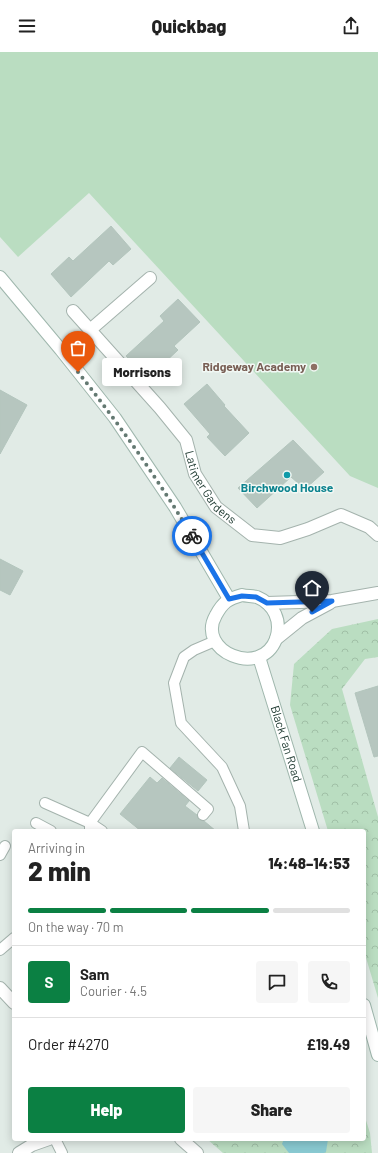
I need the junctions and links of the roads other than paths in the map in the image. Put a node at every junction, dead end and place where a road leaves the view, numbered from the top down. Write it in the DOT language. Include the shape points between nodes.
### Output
graph roads {
  1 [pos="0,277"];
  2 [pos="150,278"];
  3 [pos="73,311"];
  4 [pos="90,330"];
  5 [pos="378,535"];
  6 [pos="378,593"];
  7 [pos="229,599"];
  8 [pos="332,601"];
  9 [pos="267,603"];
  10 [pos="276,639"];
  11 [pos="215,641"];
  12 [pos="259,657"];
  13 [pos="46,803"];
  14 [pos="203,815"];
  15 [pos="36,823"];
  16 [pos="90,827"];
  17 [pos="48,829"];
  18 [pos="244,829"];
  19 [pos="312,829"];
  20 [pos="12,940"];
  21 [pos="0,950"];
  22 [pos="0,988"];
  23 [pos="12,1001"];
  24 [pos="366,1012"];
  25 [pos="378,1055"];
  26 [pos="43,1141"];
  27 [pos="56,1141"];
  28 [pos="183,1141"];
  29 [pos="19,1153"];
  30 [pos="62,1153"];
  31 [pos="197,1153"];
  1 -- 7 [label="main road" via="115,418 175,507"];
  2 -- 4 [label="main road"];
  3 -- 4 [label="main road, Latimer Gardens"];
  4 -- 5 [label="main road, Latimer Gardens" via="186,440 195,474 216,507 252,535 280,538 342,515 369,527"];
  6 -- 8 [label="main road"];
  7 -- 9 [label="main road" via="242,596 256,597"];
  7 -- 11 [label="main road" via="220,607 214,618 212,630"];
  8 -- 9 [label="main road"];
  8 -- 10 [label="main road" via="302,618"];
  9 -- 10 [label="main road" via="277,614 279,626"];
  10 -- 12 [label="main road" via="270,650"];
  11 -- 12 [label="main road" via="223,651 233,657 246,660"];
  11 -- 18 [label="lane" via="184,657 174,684 181,723 222,767 240,806"];
  12 -- 19 [label="main road, Black Fan Road"];
  13 -- 16 [label="lane"];
  14 -- 16 [label="lane" via="208,809 142,752"];
  15 -- 17 [label="lane"];
  20 -- 21 [label="lane"];
  22 -- 23 [label="main road"];
  24 -- 25 [label="main road"];
  26 -- 29 [label="main road"];
  27 -- 30 [label="lane"];
  28 -- 31 [label="main road"];
}
